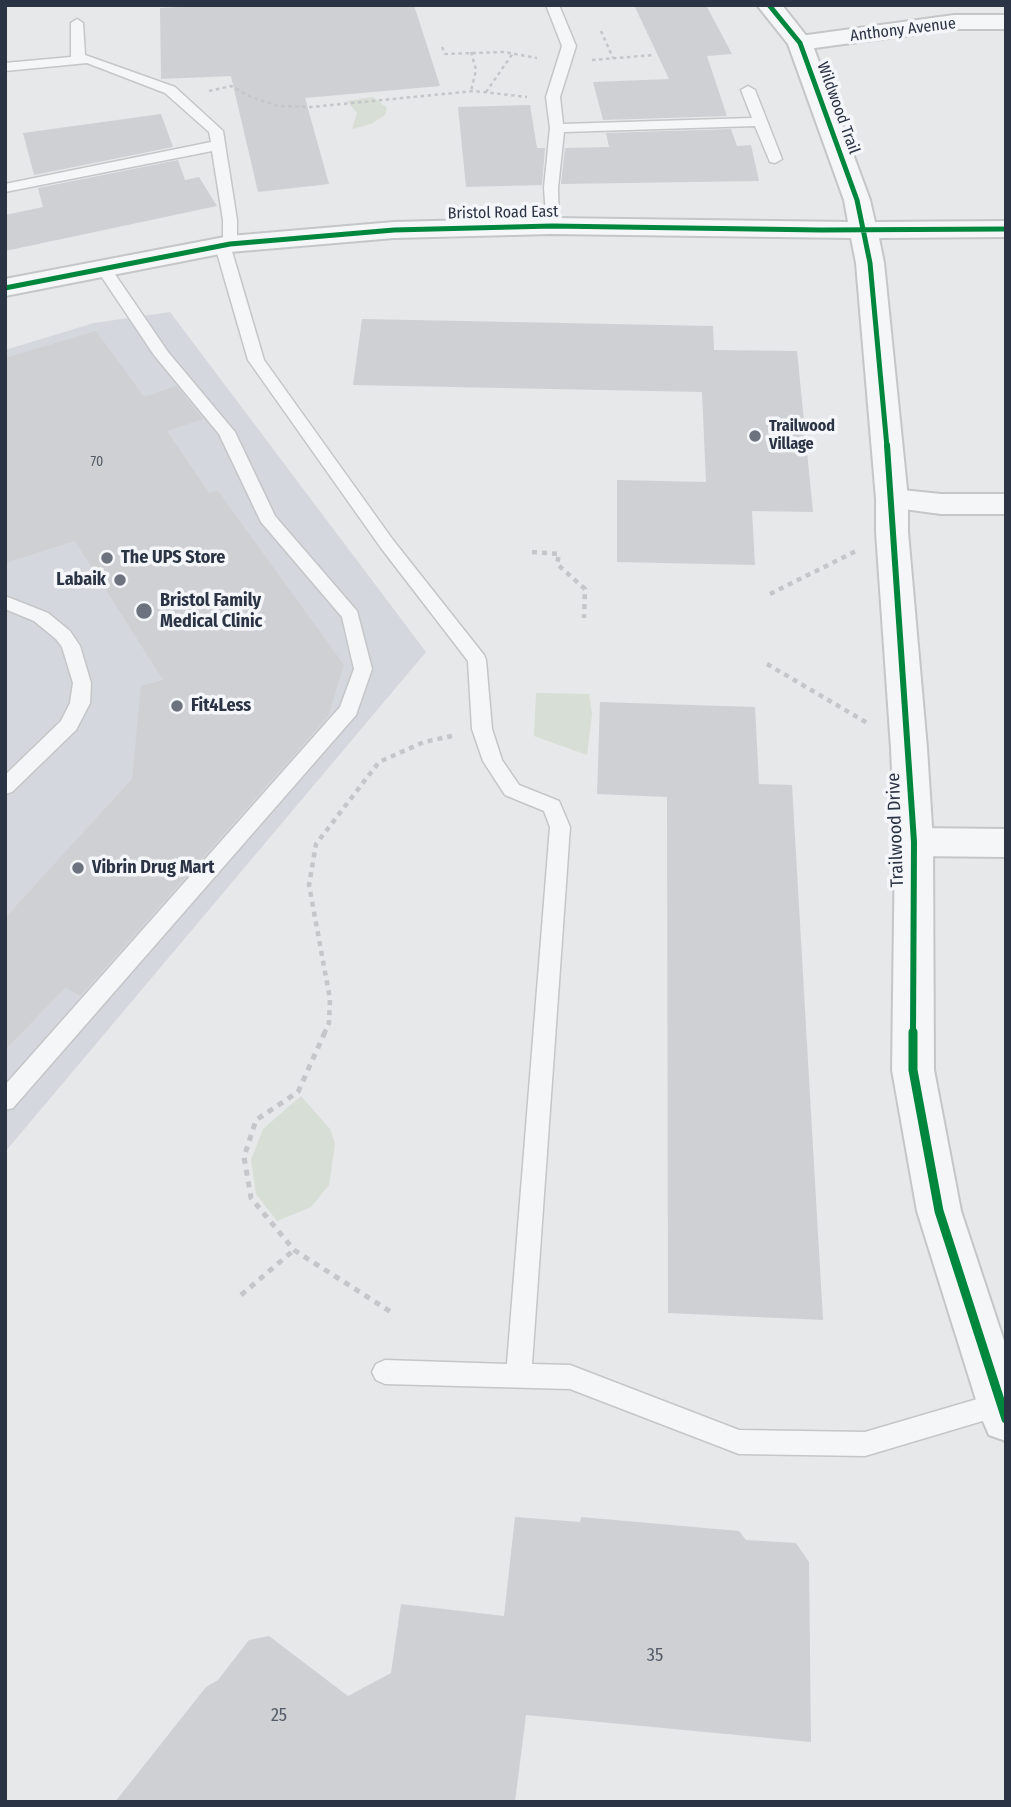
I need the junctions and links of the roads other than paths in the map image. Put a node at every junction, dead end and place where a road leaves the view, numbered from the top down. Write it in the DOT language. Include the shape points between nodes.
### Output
graph roads {
  1 [pos="552,5"];
  2 [pos="769,5"];
  3 [pos="1006,22"];
  4 [pos="77,23"];
  5 [pos="800,43"];
  6 [pos="78,60"];
  7 [pos="5,66"];
  8 [pos="748,90"];
  9 [pos="760,122"];
  10 [pos="557,128"];
  11 [pos="219,145"];
  12 [pos="775,159"];
  13 [pos="5,188"];
  14 [pos="552,226"];
  15 [pos="862,229"];
  16 [pos="1006,229"];
  17 [pos="227,245"];
  18 [pos="103,267"];
  19 [pos="5,288"];
  20 [pos="892,499"];
  21 [pos="1006,504"];
  22 [pos="5,602"];
  23 [pos="5,786"];
  24 [pos="914,842"];
  25 [pos="1006,843"];
  26 [pos="5,1101"];
  27 [pos="385,1371"];
  28 [pos="519,1375"];
  29 [pos="1004,1408"];
  1 -- 10 [label="lane" via="569,46 554,100"];
  2 -- 5 [label="street, Wildwood Trail"];
  3 -- 5 [label="street, Anthony Avenue" via="954,22"];
  4 -- 6 [label="lane"];
  5 -- 15 [label="street, Wildwood Trail" via="857,200"];
  6 -- 7 [label="lane"];
  6 -- 11 [label="lane" via="170,90 216,131"];
  8 -- 9 [label="lane"];
  9 -- 10 [label="lane"];
  9 -- 12 [label="lane"];
  10 -- 14 [label="lane"];
  11 -- 13 [label="lane"];
  11 -- 17 [label="lane" via="230,220"];
  14 -- 15 [label="street, Bristol Road East"];
  14 -- 17 [label="street, Bristol Road East" via="394,230"];
  15 -- 16 [label="street, Bristol Road East"];
  15 -- 20 [label="street, Trailwood Drive" via="870,263"];
  17 -- 18 [label="street, Bristol Road East"];
  17 -- 28 [label="lane" via="256,360 387,544 477,660 482,729 493,761 512,790 552,806 560,827"];
  18 -- 19 [label="street, Bristol Road East"];
  18 -- 26 [label="lane" via="162,355 228,432 267,518 351,615 363,669 349,710"];
  20 -- 21 [label="street"];
  20 -- 24 [label="street, Trailwood Drive"];
  22 -- 23 [label="lane" via="41,617 64,635 82,683 80,703 69,725"];
  24 -- 25 [label="street"];
  24 -- 29 [label="street, Trailwood Drive" via="913,1070 939,1211"];
  27 -- 28 [label="lane"];
  28 -- 29 [label="lane" via="570,1377 739,1442 865,1444"];
}
